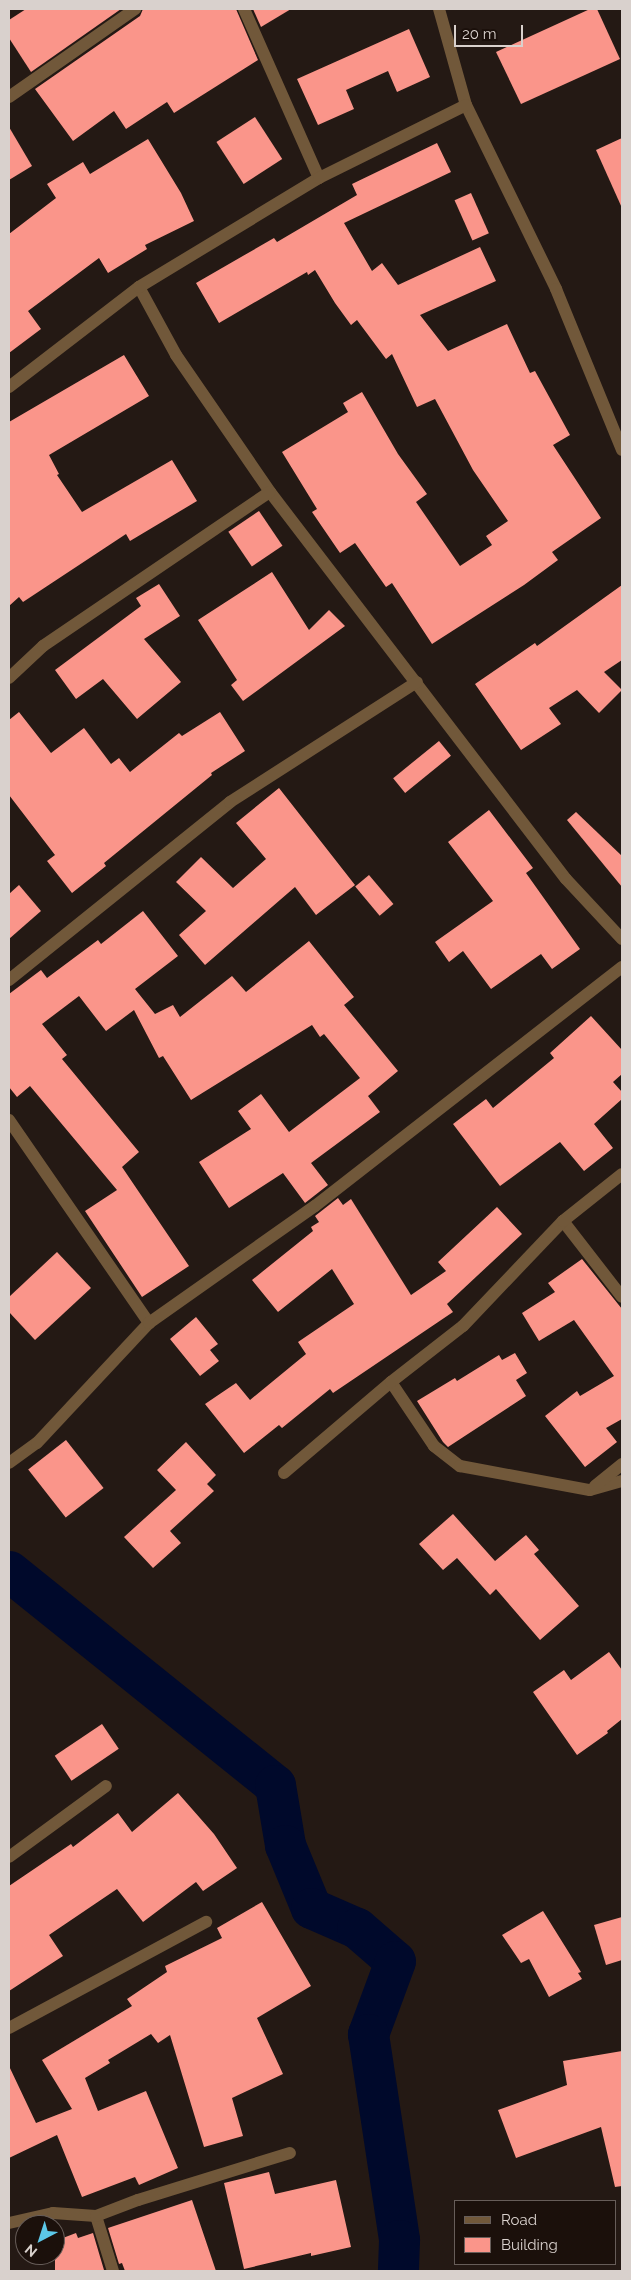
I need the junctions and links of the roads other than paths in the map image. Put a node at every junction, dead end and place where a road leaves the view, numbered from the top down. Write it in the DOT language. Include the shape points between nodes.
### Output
graph roads {
  1 [pos="135,9"];
  2 [pos="244,9"];
  3 [pos="439,9"];
  4 [pos="9,98"];
  5 [pos="466,106"];
  6 [pos="319,178"];
  7 [pos="139,287"];
  8 [pos="9,387"];
  9 [pos="622,450"];
  10 [pos="270,492"];
  11 [pos="9,678"];
  12 [pos="417,682"];
  13 [pos="622,939"];
  14 [pos="622,967"];
  15 [pos="9,980"];
  16 [pos="9,1120"];
  17 [pos="622,1174"];
  18 [pos="563,1221"];
  19 [pos="622,1297"];
  20 [pos="149,1323"];
  21 [pos="391,1382"];
  22 [pos="9,1463"];
  23 [pos="622,1464"];
  24 [pos="284,1473"];
  25 [pos="622,1481"];
  26 [pos="590,1490"];
  27 [pos="106,1786"];
  28 [pos="9,1857"];
  29 [pos="206,1922"];
  30 [pos="9,2028"];
  31 [pos="290,2153"];
  32 [pos="96,2216"];
  33 [pos="9,2223"];
  34 [pos="113,2271"];
  1 -- 4 [label="street"];
  2 -- 6 [label="street"];
  3 -- 5 [label="street"];
  5 -- 6 [label="street"];
  5 -- 9 [label="street" via="556,290"];
  6 -- 7 [label="street"];
  7 -- 8 [label="street"];
  7 -- 10 [label="street" via="176,355"];
  10 -- 11 [label="street" via="43,646"];
  10 -- 12 [label="street"];
  12 -- 13 [label="street" via="566,879"];
  12 -- 15 [label="street" via="230,802"];
  14 -- 20 [label="street" via="315,1206"];
  16 -- 20 [label="street"];
  17 -- 18 [label="street"];
  18 -- 19 [label="street"];
  18 -- 21 [label="street" via="463,1326"];
  20 -- 22 [label="street" via="37,1442"];
  21 -- 24 [label="street"];
  21 -- 26 [label="street" via="434,1446 460,1466"];
  23 -- 26 [label="street"];
  25 -- 26 [label="street"];
  27 -- 28 [label="street"];
  29 -- 30 [label="street"];
  31 -- 32 [label="street"];
  32 -- 33 [label="street" via="53,2213"];
  32 -- 34 [label="street"];
}
